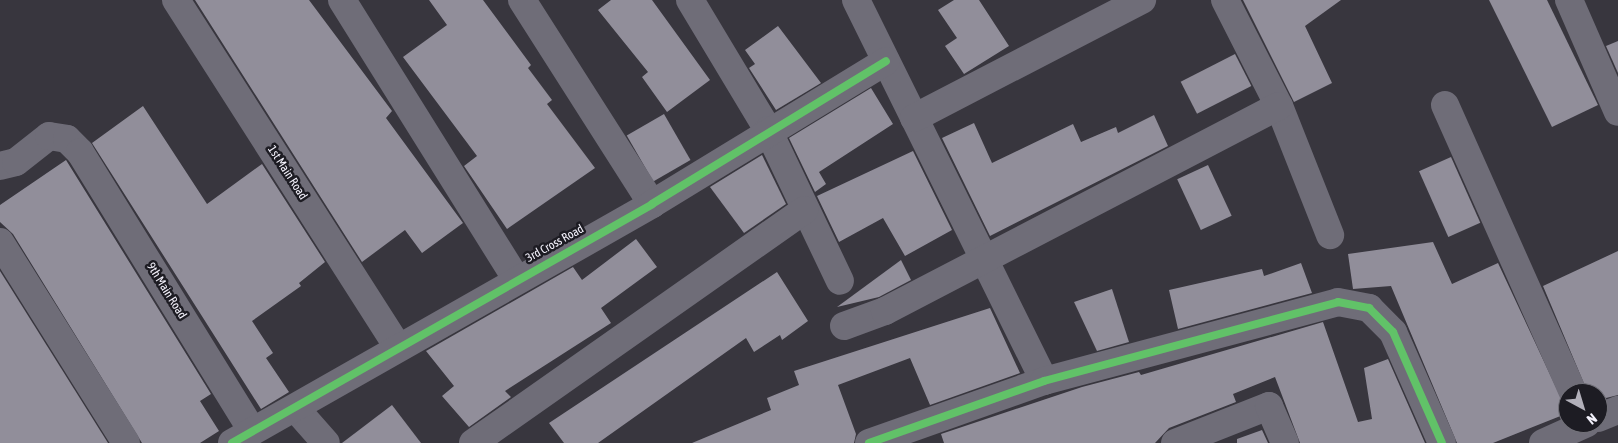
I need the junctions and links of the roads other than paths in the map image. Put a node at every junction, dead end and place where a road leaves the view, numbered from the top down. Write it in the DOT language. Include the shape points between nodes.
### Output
graph roads {
  1 [pos="176,0"];
  2 [pos="342,0"];
  3 [pos="522,0"];
  4 [pos="690,0"];
  5 [pos="856,0"];
  6 [pos="1142,0"];
  7 [pos="1226,0"];
  8 [pos="1569,0"];
  9 [pos="886,61"];
  10 [pos="1445,105"];
  11 [pos="1279,106"];
  12 [pos="1618,112"];
  13 [pos="914,118"];
  14 [pos="768,130"];
  15 [pos="5,169"];
  16 [pos="652,204"];
  17 [pos="804,210"];
  18 [pos="1330,235"];
  19 [pos="0,242"];
  20 [pos="984,259"];
  21 [pos="516,278"];
  22 [pos="840,282"];
  23 [pos="844,326"];
  24 [pos="398,347"];
  25 [pos="1044,381"];
  26 [pos="1569,383"];
  27 [pos="296,409"];
  28 [pos="1565,433"];
  29 [pos="242,437"];
  30 [pos="126,443"];
  31 [pos="326,443"];
  32 [pos="473,443"];
  33 [pos="869,443"];
  34 [pos="1175,443"];
  35 [pos="1286,443"];
  36 [pos="1442,443"];
  37 [pos="1543,443"];
  1 -- 24 [label="street, 1st Main Road"];
  2 -- 21 [label="street"];
  3 -- 16 [label="street"];
  4 -- 14 [label="street"];
  5 -- 9 [label="street"];
  6 -- 13 [label="street"];
  7 -- 11 [label="street"];
  8 -- 12 [label="street"];
  9 -- 13 [label="street"];
  9 -- 14 [label="street, 3rd Cross Road"];
  10 -- 26 [label="street"];
  11 -- 18 [label="street"];
  11 -- 20 [label="street"];
  13 -- 20 [label="street"];
  14 -- 16 [label="street, 3rd Cross Road"];
  14 -- 17 [label="street"];
  15 -- 29 [label="street, 9th Main Road" via="50,136 67,139 80,152"];
  16 -- 21 [label="street, 3rd Cross Road"];
  17 -- 22 [label="street"];
  17 -- 32 [label="street"];
  19 -- 30 [label="street"];
  20 -- 23 [label="street" via="885,311"];
  20 -- 25 [label="street"];
  21 -- 24 [label="street, 3rd Cross Road"];
  24 -- 27 [label="street, 3rd Cross Road"];
  25 -- 33 [label="street"];
  25 -- 36 [label="street" via="1338,302 1370,308 1393,332"];
  27 -- 29 [label="street, 3rd Cross Road"];
  27 -- 31 [label="street"];
  28 -- 37 [label="street"];
  34 -- 35 [label="street" via="1269,406"];
}
